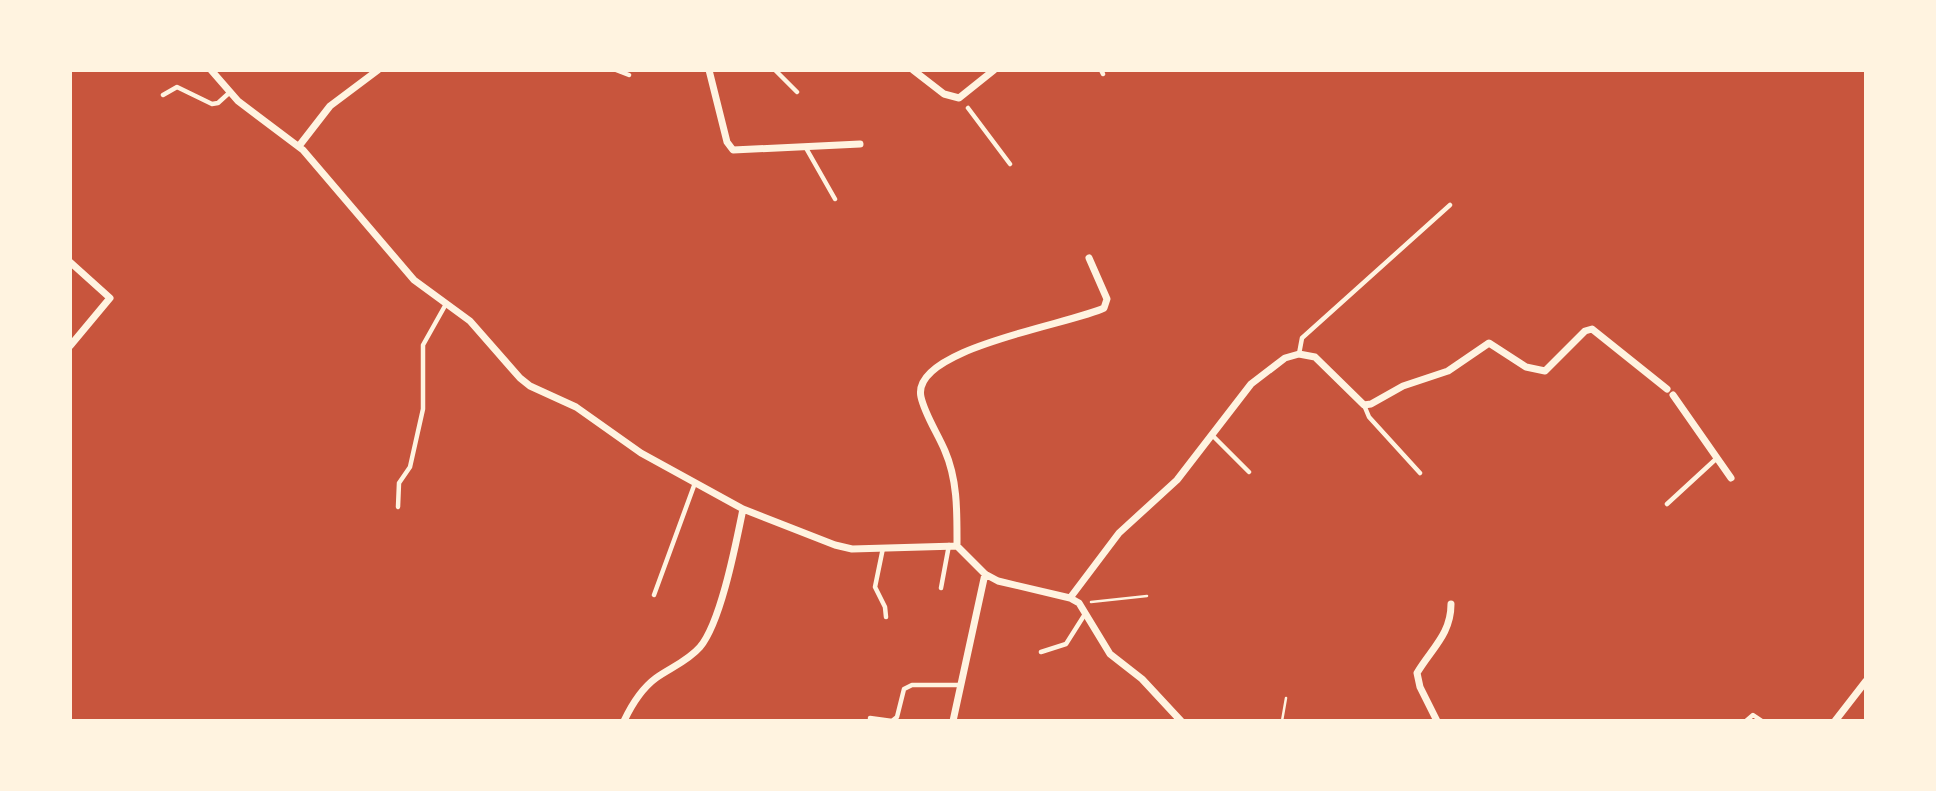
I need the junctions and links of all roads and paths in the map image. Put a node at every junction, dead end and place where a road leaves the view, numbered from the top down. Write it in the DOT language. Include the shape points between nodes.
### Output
graph roads {
  1 [pos="211,70"];
  2 [pos="377,70"];
  3 [pos="616,70"];
  4 [pos="709,70"];
  5 [pos="775,70"];
  6 [pos="913,70"];
  7 [pos="994,70"];
  8 [pos="629,75"];
  9 [pos="797,92"];
  10 [pos="229,93"];
  11 [pos="163,95"];
  12 [pos="968,108"];
  13 [pos="860,144"];
  14 [pos="299,146"];
  15 [pos="806,148"];
  16 [pos="1010,164"];
  17 [pos="835,199"];
  18 [pos="1450,205"];
  19 [pos="1089,258"];
  20 [pos="70,262"];
  21 [pos="446,304"];
  22 [pos="70,346"];
  23 [pos="1300,354"];
  24 [pos="1364,405"];
  25 [pos="1212,435"];
  26 [pos="1717,458"];
  27 [pos="1249,472"];
  28 [pos="1420,473"];
  29 [pos="1731,478"];
  30 [pos="695,482"];
  31 [pos="1667,504"];
  32 [pos="398,507"];
  33 [pos="743,509"];
  34 [pos="953,546"];
  35 [pos="883,547"];
  36 [pos="985,574"];
  37 [pos="941,588"];
  38 [pos="654,595"];
  39 [pos="1147,596"];
  40 [pos="1070,598"];
  41 [pos="1079,603"];
  42 [pos="1451,604"];
  43 [pos="1086,612"];
  44 [pos="886,617"];
  45 [pos="1041,653"];
  46 [pos="1866,681"];
  47 [pos="960,685"];
  48 [pos="1286,698"];
  49 [pos="870,718"];
  50 [pos="624,721"];
  51 [pos="953,721"];
  52 [pos="1181,721"];
  53 [pos="1282,721"];
  54 [pos="1437,721"];
  55 [pos="1746,721"];
  56 [pos="1762,721"];
  57 [pos="1835,721"];
  1 -- 10 [label="street"];
  2 -- 14 [label="street" via="330,106"];
  3 -- 8 [label="lane"];
  4 -- 15 [label="street" via="733,150"];
  5 -- 9 [label="lane"];
  6 -- 7 [label="street" via="944,94 962,100"];
  10 -- 11 [label="lane" via="212,104 177,87"];
  10 -- 14 [label="street"];
  12 -- 16 [label="lane"];
  13 -- 15 [label="street"];
  14 -- 21 [label="street" via="414,280"];
  15 -- 17 [label="lane"];
  18 -- 23 [label="lane" via="1302,338"];
  19 -- 34 [label="street" via="1107,299 1104,308 971,348 929,372 922,383 921,397 947,454 955,485"];
  20 -- 22 [label="street" via="110,299"];
  21 -- 30 [label="street" via="470,321 530,386 576,407 642,453"];
  21 -- 32 [label="lane" via="423,345 423,409 410,467 399,483"];
  23 -- 24 [label="street" via="1325,364"];
  23 -- 25 [label="street" via="1262,374"];
  24 -- 26 [label="street" via="1448,371 1489,343 1526,368 1545,371 1592,329 1670,392"];
  24 -- 28 [label="lane" via="1369,417"];
  25 -- 27 [label="lane"];
  25 -- 40 [label="street" via="1177,480 1119,533"];
  26 -- 29 [label="street"];
  26 -- 31 [label="lane"];
  30 -- 33 [label="street"];
  30 -- 38 [label="lane"];
  33 -- 35 [label="street" via="835,545"];
  33 -- 50 [label="street" via="710,631 692,656 643,690"];
  34 -- 35 [label="street"];
  34 -- 36 [label="street"];
  34 -- 37 [label="lane"];
  35 -- 44 [label="lane" via="875,587"];
  36 -- 40 [label="street"];
  36 -- 47 [label="street"];
  39 -- 41 [label="path"];
  40 -- 41 [label="street"];
  41 -- 43 [label="street"];
  42 -- 54 [label="street" via="1451,622 1443,640 1417,673"];
  43 -- 45 [label="lane" via="1066,644"];
  43 -- 52 [label="street" via="1110,654 1142,679"];
  46 -- 57 [label="street"];
  47 -- 49 [label="lane" via="912,685 904,689 897,717 891,721"];
  47 -- 51 [label="street"];
  48 -- 53 [label="path"];
  55 -- 56 [label="lane" via="1754,715"];
}
